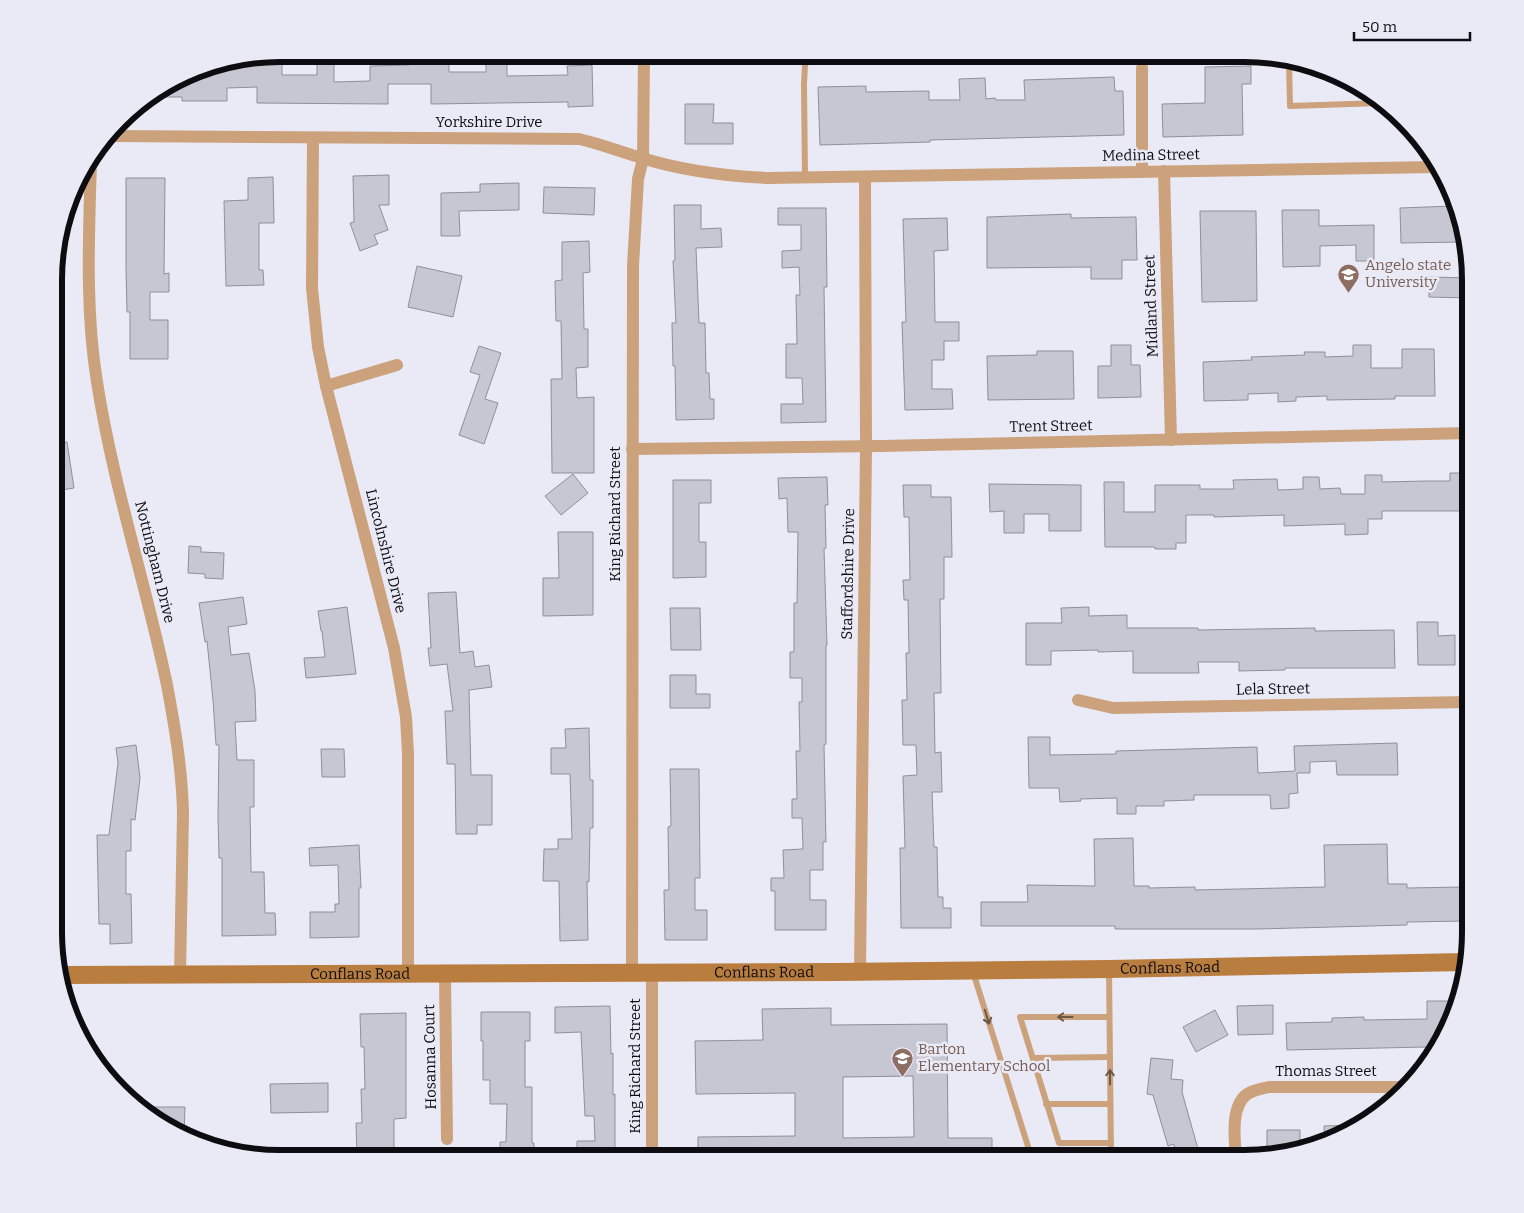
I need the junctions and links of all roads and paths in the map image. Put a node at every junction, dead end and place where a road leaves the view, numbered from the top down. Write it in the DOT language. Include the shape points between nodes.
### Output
graph roads {
  1 [pos="644,63"];
  2 [pos="806,63"];
  3 [pos="1141,63"];
  4 [pos="1142,68"];
  5 [pos="1289,68"];
  6 [pos="1371,103"];
  7 [pos="117,136"];
  8 [pos="313,138"];
  9 [pos="643,159"];
  10 [pos="1430,167"];
  11 [pos="1164,171"];
  12 [pos="1142,172"];
  13 [pos="91,174"];
  14 [pos="805,177"];
  15 [pos="865,177"];
  16 [pos="397,365"];
  17 [pos="326,386"];
  18 [pos="1462,433"];
  19 [pos="1171,440"];
  20 [pos="866,446"];
  21 [pos="632,449"];
  22 [pos="1078,700"];
  23 [pos="1462,702"];
  24 [pos="1460,962"];
  25 [pos="1109,969"];
  26 [pos="973,971"];
  27 [pos="860,972"];
  28 [pos="180,974"];
  29 [pos="632,974"];
  30 [pos="652,974"];
  31 [pos="67,975"];
  32 [pos="408,975"];
  33 [pos="446,975"];
  34 [pos="1109,1017"];
  35 [pos="1110,1057"];
  36 [pos="1033,1058"];
  37 [pos="1398,1087"];
  38 [pos="1046,1104"];
  39 [pos="1110,1104"];
  40 [pos="447,1139"];
  41 [pos="1110,1143"];
  42 [pos="652,1150"];
  43 [pos="1029,1150"];
  44 [pos="1110,1150"];
  45 [pos="1235,1150"];
  1 -- 9 [label="street, King Richard Street"];
  2 -- 14 [label="lane"];
  3 -- 4 [label="lane"];
  4 -- 12 [label="street"];
  5 -- 6 [label="lane" via="1290,106"];
  7 -- 8 [label="street, Yorkshire Drive"];
  8 -- 9 [label="street, Yorkshire Drive" via="579,139"];
  8 -- 17 [label="street, Lincolnshire Drive" via="312,288"];
  9 -- 14 [label="street, Yorkshire Drive" via="705,173"];
  9 -- 21 [label="street, King Richard Street" via="638,179 633,266"];
  10 -- 11 [label="street, Medina Street"];
  11 -- 12 [label="street, Medina Street"];
  11 -- 19 [label="street, Midland Street"];
  12 -- 15 [label="street, Medina Street"];
  13 -- 28 [label="street, Nottingham Drive" via="88,271 97,382 178,742 183,790"];
  14 -- 15 [label="street, Yorkshire Drive"];
  15 -- 20 [label="street, Staffordshire Drive"];
  16 -- 17 [label="street"];
  17 -- 32 [label="street, Lincolnshire Drive" via="394,648 406,717"];
  18 -- 19 [label="street, Trent Street"];
  19 -- 20 [label="street, Trent Street"];
  20 -- 21 [label="street, Trent Street"];
  20 -- 27 [label="street, Staffordshire Drive"];
  21 -- 29 [label="street, King Richard Street"];
  22 -- 23 [label="street, Lela Street" via="1113,708"];
  24 -- 25 [label="main road, Conflans Road"];
  25 -- 26 [label="main road, Conflans Road"];
  25 -- 34 [label="lane"];
  26 -- 27 [label="main road, Conflans Road"];
  26 -- 43 [label="lane, one-way"];
  27 -- 30 [label="main road, Conflans Road"];
  28 -- 31 [label="main road, Conflans Road"];
  28 -- 32 [label="main road, Conflans Road"];
  29 -- 30 [label="main road, Conflans Road"];
  29 -- 33 [label="main road, Conflans Road"];
  30 -- 42 [label="street, King Richard Street"];
  32 -- 33 [label="main road, Conflans Road"];
  33 -- 40 [label="street, Hosanna Court"];
  34 -- 35 [label="lane"];
  34 -- 36 [label="lane, one-way" via="1020,1017"];
  35 -- 36 [label="lane"];
  39 -- 35 [label="lane, one-way"];
  36 -- 38 [label="lane"];
  37 -- 45 [label="street, Thomas Street" via="1258,1089 1245,1096 1236,1115"];
  38 -- 39 [label="lane"];
  38 -- 41 [label="lane" via="1059,1143"];
  39 -- 41 [label="lane"];
  41 -- 44 [label="lane"];
}
